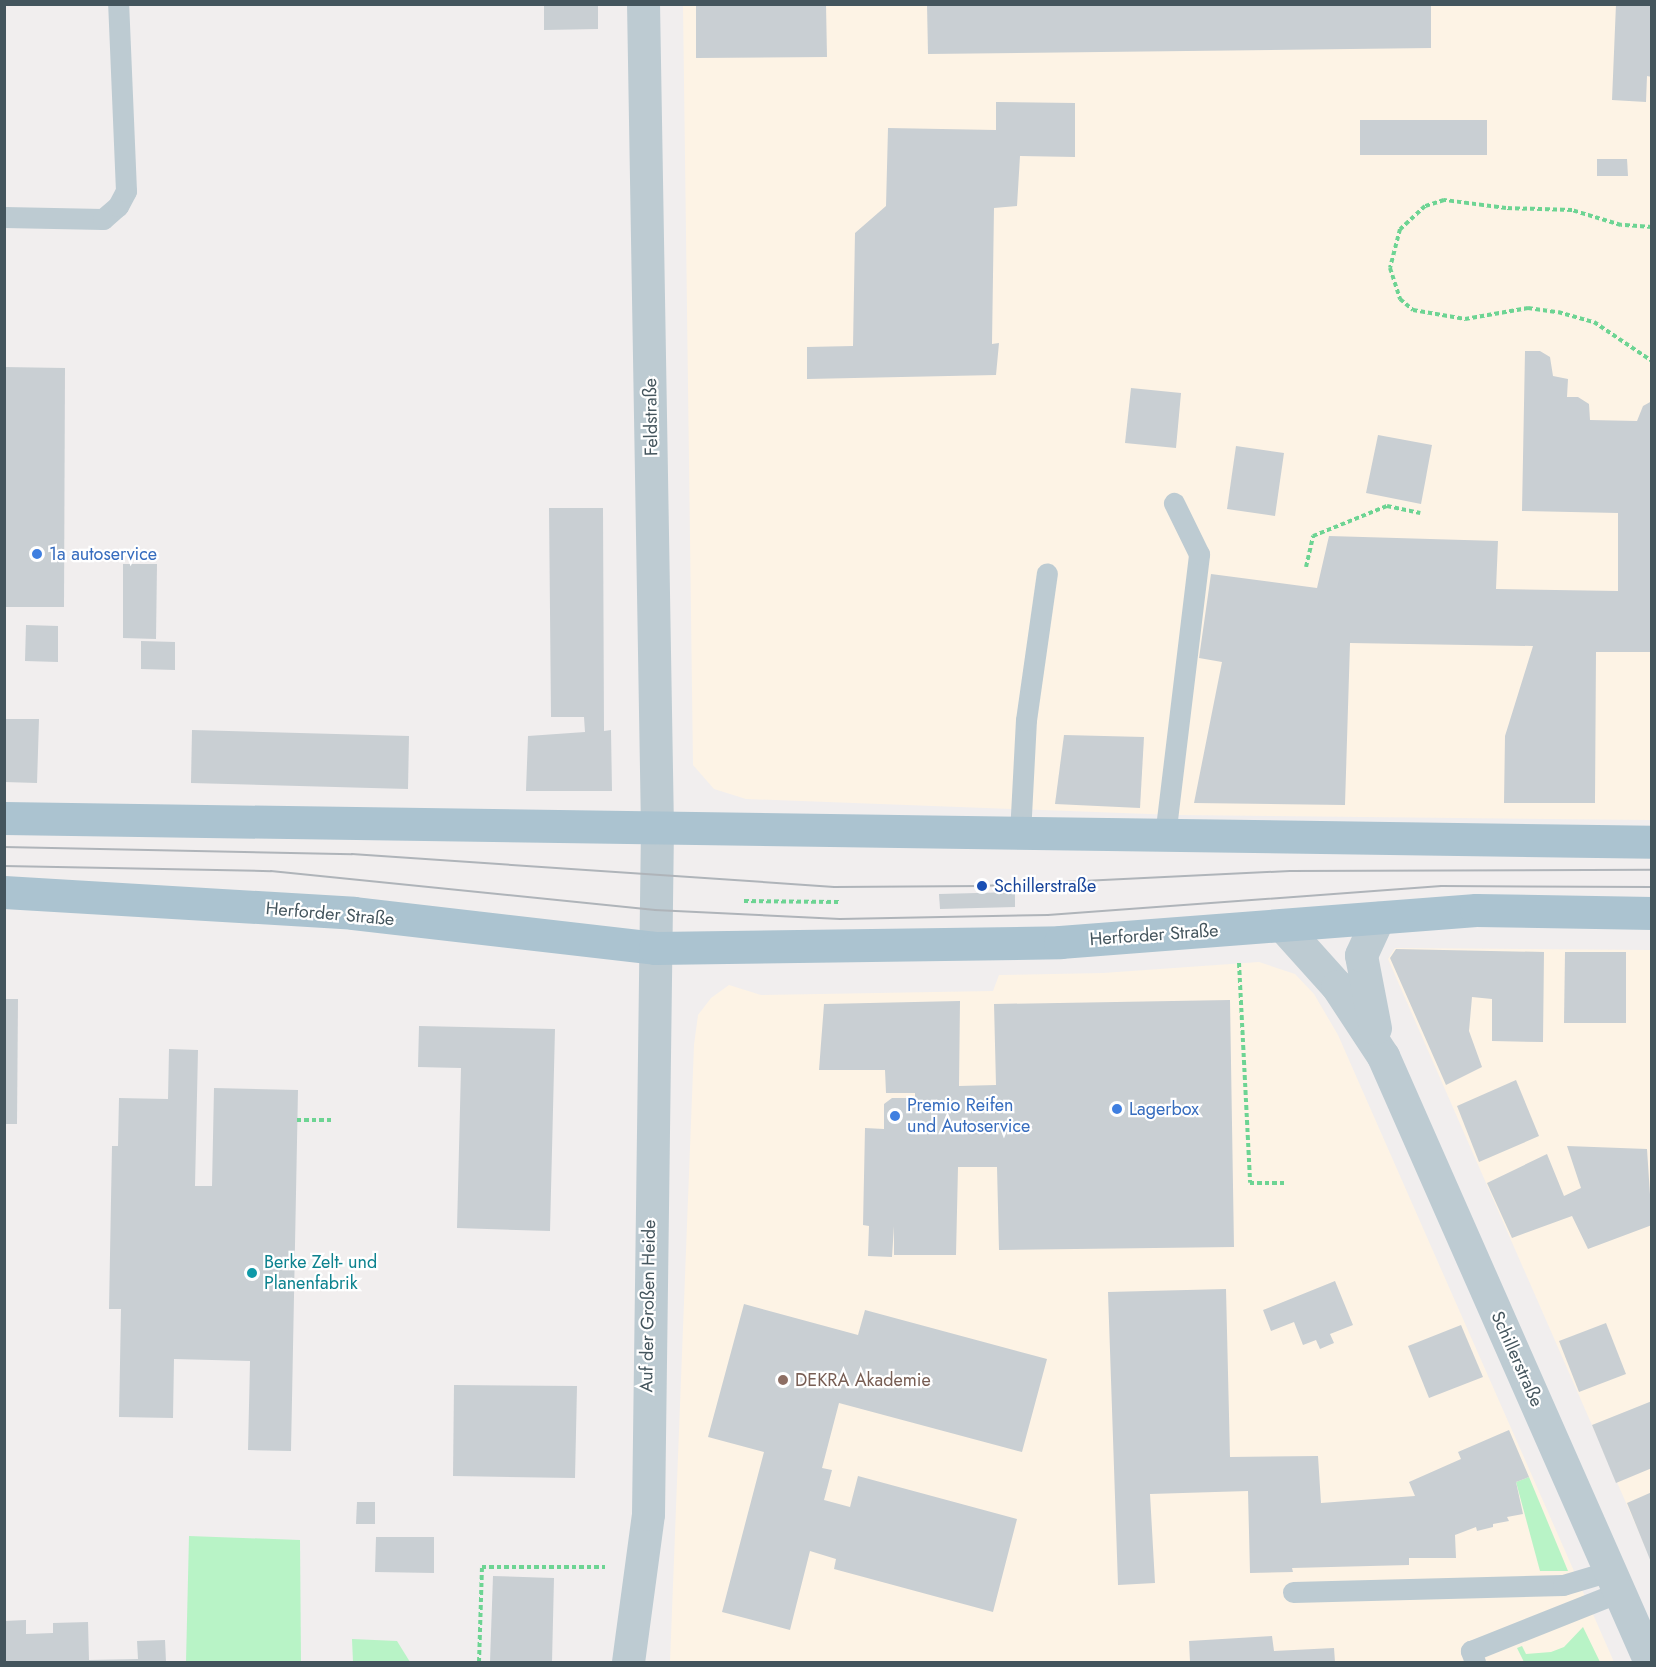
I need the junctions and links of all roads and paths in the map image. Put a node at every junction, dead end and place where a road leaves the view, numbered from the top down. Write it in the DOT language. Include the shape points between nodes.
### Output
graph roads {
  1 [pos="118,4"];
  2 [pos="643,4"];
  3 [pos="4,217"];
  4 [pos="1652,227"];
  5 [pos="1652,361"];
  6 [pos="1174,503"];
  7 [pos="1420,513"];
  8 [pos="1306,567"];
  9 [pos="1047,573"];
  10 [pos="4,819"];
  11 [pos="657,829"];
  12 [pos="1020,834"];
  13 [pos="1165,836"];
  14 [pos="1652,842"];
  15 [pos="4,892"];
  16 [pos="744,901"];
  17 [pos="839,902"];
  18 [pos="1652,913"];
  19 [pos="1378,918"];
  20 [pos="1282,926"];
  21 [pos="655,948"];
  22 [pos="1239,953"];
  23 [pos="1383,1056"];
  24 [pos="297,1120"];
  25 [pos="332,1120"];
  26 [pos="1287,1183"];
  27 [pos="640,1567"];
  28 [pos="1615,1582"];
  29 [pos="1293,1592"];
  30 [pos="480,1662"];
  31 [pos="628,1662"];
  32 [pos="1475,1662"];
  33 [pos="1650,1662"];
  1 -- 3 [label="lane" via="126,191 118,206 103,219"];
  2 -- 11 [label="street, Feldstraße"];
  4 -- 5 [label="path" via="1622,225 1572,210 1506,208 1444,200 1425,206 1400,229 1390,268 1400,299 1413,310 1465,319 1528,308 1558,312 1594,322"];
  6 -- 13 [label="lane" via="1199,554"];
  7 -- 8 [label="path" via="1387,507 1313,536"];
  9 -- 12 [label="lane" via="1026,720"];
  10 -- 11 [label="main road"];
  11 -- 12 [label="main road"];
  11 -- 21 [label="street"];
  12 -- 13 [label="main road"];
  13 -- 14 [label="main road"];
  15 -- 21 [label="main road, Herforder Straße" via="353,913"];
  16 -- 17 [label="path"];
  18 -- 19 [label="main road, Herforder Straße" via="1476,910"];
  19 -- 20 [label="main road, Herforder Straße"];
  19 -- 23 [label="street, Schillerstraße" via="1361,955"];
  20 -- 21 [label="main road, Herforder Straße" via="1060,942"];
  20 -- 23 [label="street, Schillerstraße" via="1337,986"];
  21 -- 27 [label="street, Auf der Großen Heide" via="648,1514"];
  22 -- 26 [label="path" via="1250,1183"];
  23 -- 28 [label="street, Schillerstraße"];
  24 -- 25 [label="path"];
  27 -- 30 [label="path" via="482,1567"];
  27 -- 31 [label="street, Auf der Großen Heide"];
  28 -- 29 [label="lane"];
  28 -- 32 [label="lane" via="1471,1651"];
  28 -- 33 [label="street, Schillerstraße"];
}
